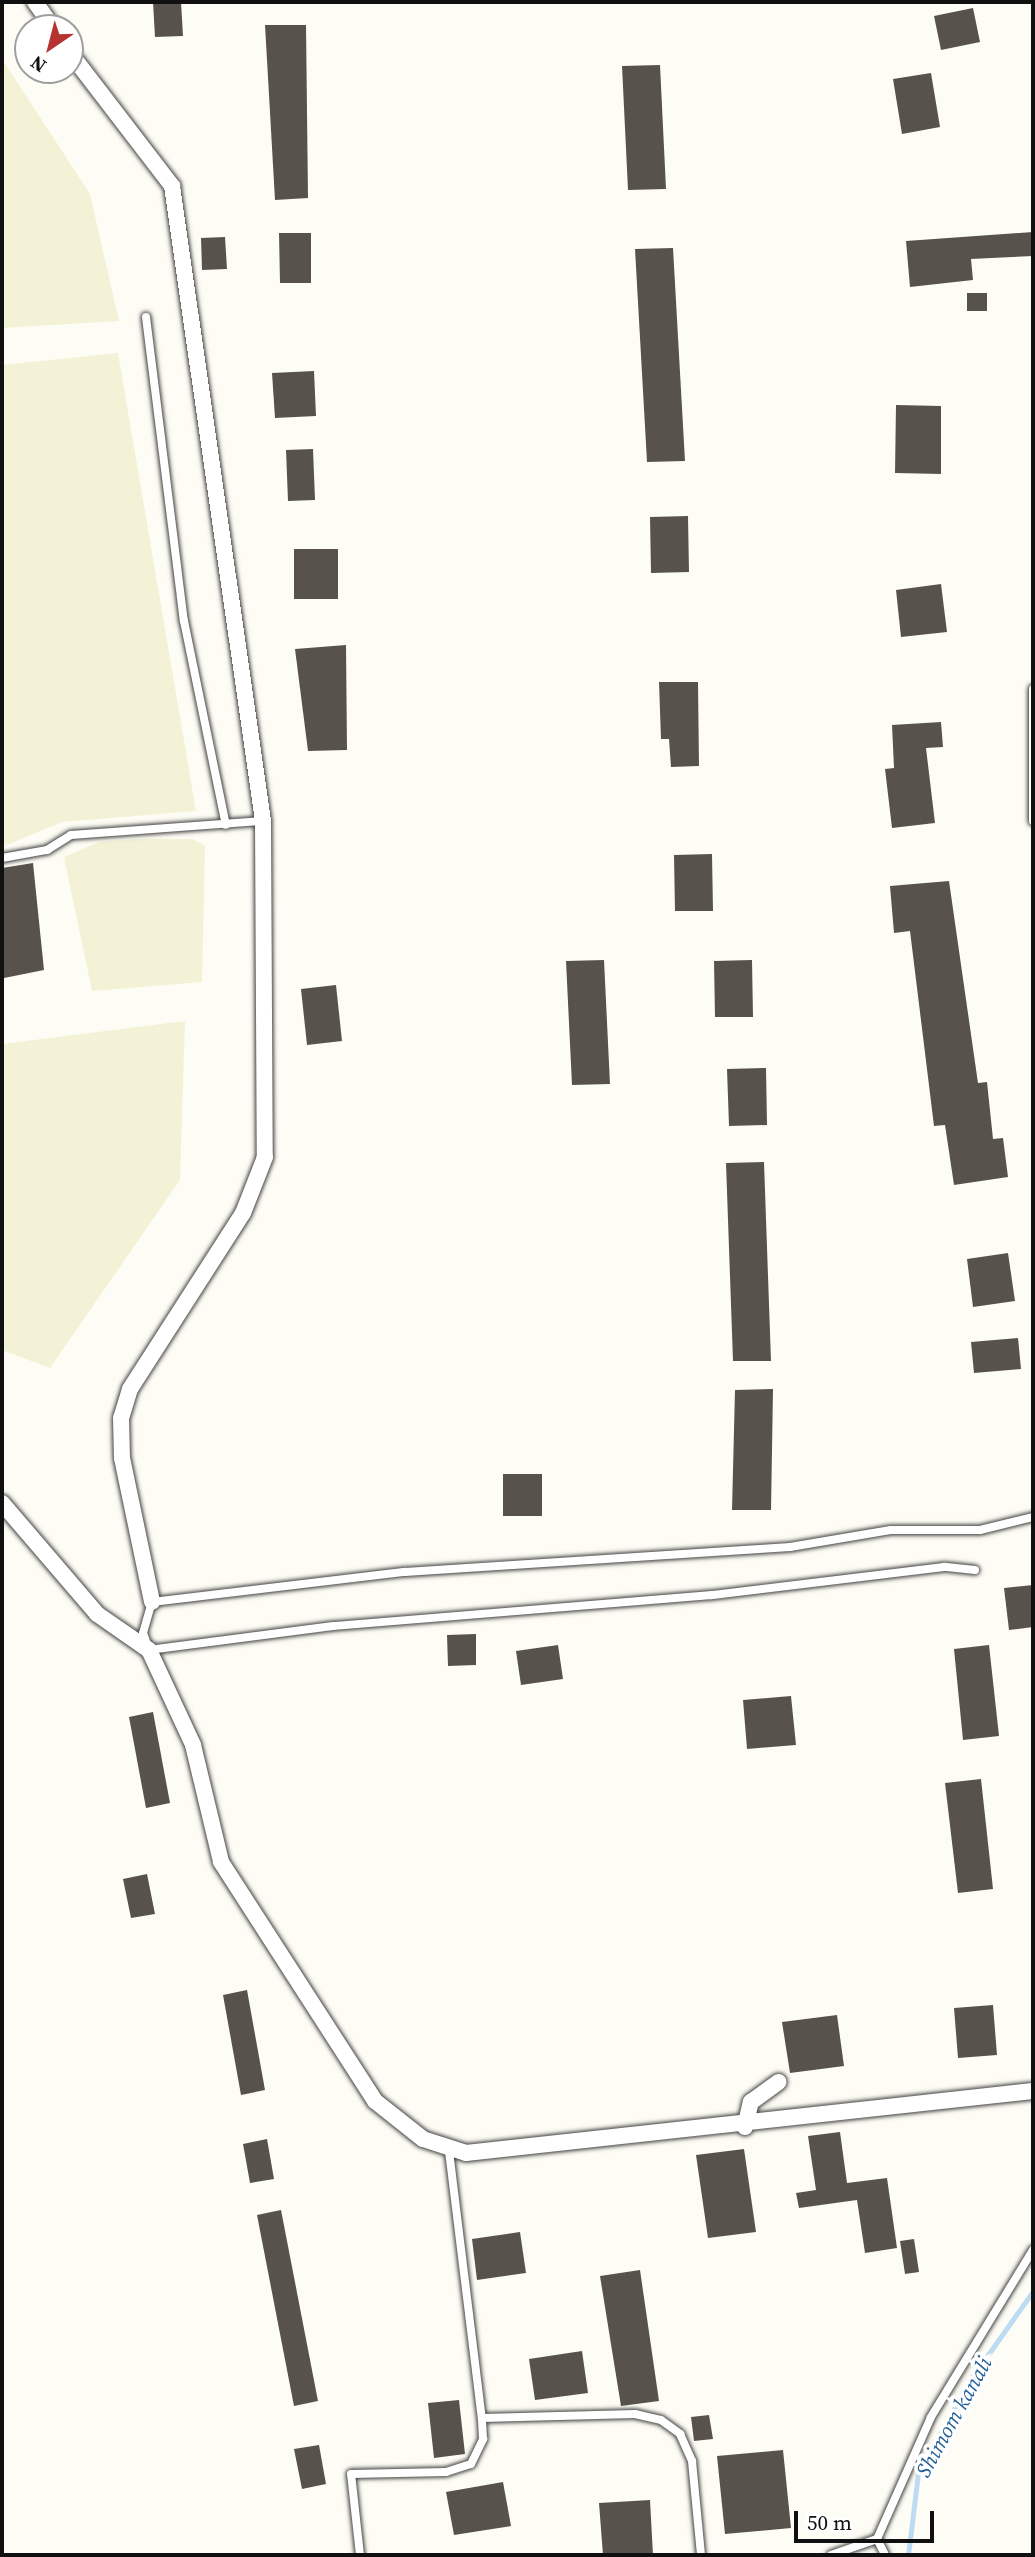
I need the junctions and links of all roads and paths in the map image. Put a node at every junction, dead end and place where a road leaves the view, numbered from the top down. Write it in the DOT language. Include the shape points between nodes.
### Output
graph roads {
  1 [pos="84,70"];
  2 [pos="146,317"];
  3 [pos="1033,689"];
  4 [pos="263,821"];
  5 [pos="1033,821"];
  6 [pos="226,825"];
  7 [pos="2,858"];
  8 [pos="2,1503"];
  9 [pos="1033,1517"];
  10 [pos="975,1570"];
  11 [pos="152,1602"];
  12 [pos="149,1650"];
  13 [pos="779,2082"];
  14 [pos="1033,2091"];
  15 [pos="745,2127"];
  16 [pos="449,2151"];
  17 [pos="1033,2250"];
  18 [pos="482,2418"];
  19 [pos="877,2539"];
  20 [pos="360,2555"];
  21 [pos="701,2555"];
  22 [pos="831,2555"];
  23 [pos="885,2555"];
  1 -- 4 [label="street" via="173,186"];
  2 -- 6 [label="lane" via="184,621"];
  3 -- 5 [label="lane"];
  4 -- 6 [label="lane"];
  4 -- 11 [label="street" via="265,1157 243,1213 130,1389 121,1418 122,1458"];
  6 -- 7 [label="lane" via="71,835 47,850"];
  8 -- 12 [label="street" via="97,1614"];
  9 -- 11 [label="lane" via="980,1530 891,1530 790,1547 405,1572"];
  10 -- 12 [label="lane" via="944,1567 724,1593 333,1626"];
  11 -- 12 [label="lane" via="143,1633"];
  12 -- 16 [label="street" via="194,1745 221,1862 375,2101"];
  13 -- 15 [label="street" via="751,2102"];
  14 -- 15 [label="street"];
  15 -- 16 [label="street"];
  16 -- 18 [label="lane"];
  17 -- 19 [label="lane" via="931,2417"];
  18 -- 20 [label="lane" via="483,2439 471,2464 446,2472 351,2474"];
  18 -- 21 [label="lane" via="635,2414 661,2420 680,2434 692,2461"];
  19 -- 22 [label="lane"];
  19 -- 23 [label="lane"];
}
